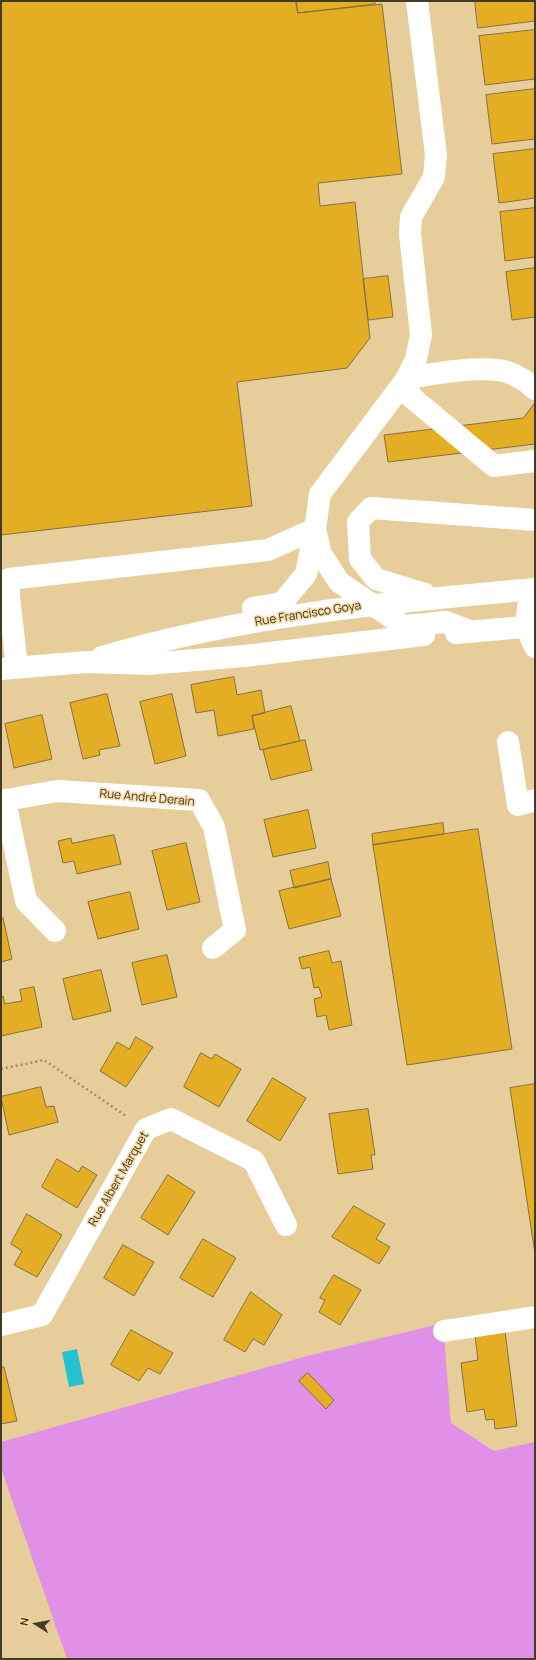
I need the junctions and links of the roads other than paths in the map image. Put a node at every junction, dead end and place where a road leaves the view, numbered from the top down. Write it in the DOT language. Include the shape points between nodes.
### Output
graph roads {
  1 [pos="417,1"];
  2 [pos="406,378"];
  3 [pos="535,389"];
  4 [pos="535,461"];
  5 [pos="535,520"];
  6 [pos="315,529"];
  7 [pos="535,589"];
  8 [pos="435,598"];
  9 [pos="535,599"];
  10 [pos="372,604"];
  11 [pos="531,626"];
  12 [pos="470,631"];
  13 [pos="143,644"];
  14 [pos="535,647"];
  15 [pos="86,662"];
  16 [pos="9,668"];
  17 [pos="508,742"];
  18 [pos="3,801"];
  19 [pos="526,803"];
  20 [pos="55,931"];
  21 [pos="213,948"];
  22 [pos="286,1225"];
  23 [pos="535,1318"];
  24 [pos="1,1325"];
  25 [pos="444,1331"];
  1 -- 2 [label="street" via="436,155 434,177 412,217 410,234 421,335 416,359"];
  2 -- 3 [label="street" via="442,372 498,370 527,381"];
  2 -- 4 [label="street" via="410,396 494,466"];
  2 -- 6 [label="street" via="320,494"];
  5 -- 8 [label="street" via="371,508 358,522 360,559 376,579"];
  6 -- 10 [label="street" via="321,554 339,582"];
  6 -- 13 [label="street" via="306,574 282,603 188,619"];
  6 -- 16 [label="street" via="268,550 9,579"];
  7 -- 8 [label="street, Rue Francisco Goya"];
  8 -- 10 [label="street, Rue Francisco Goya"];
  9 -- 11 [label="street" via="528,607"];
  10 -- 12 [label="street" via="404,626 446,622"];
  10 -- 13 [label="street, Rue Francisco Goya" via="214,629"];
  11 -- 12 [label="street, Rue Francisco Goya"];
  11 -- 14 [label="street"];
  12 -- 15 [label="street, Rue Francisco Goya" via="148,664"];
  13 -- 15 [label="street, Rue Francisco Goya"];
  15 -- 16 [label="street, Rue Francisco Goya"];
  17 -- 19 [label="street"];
  18 -- 20 [label="street, Rue André Derain" via="26,900"];
  18 -- 21 [label="street, Rue André Derain" via="57,791 199,800 214,827 235,930"];
  22 -- 24 [label="street, Rue Albert Marquet" via="254,1161 171,1119 146,1129 42,1315"];
  23 -- 25 [label="street"];
}
